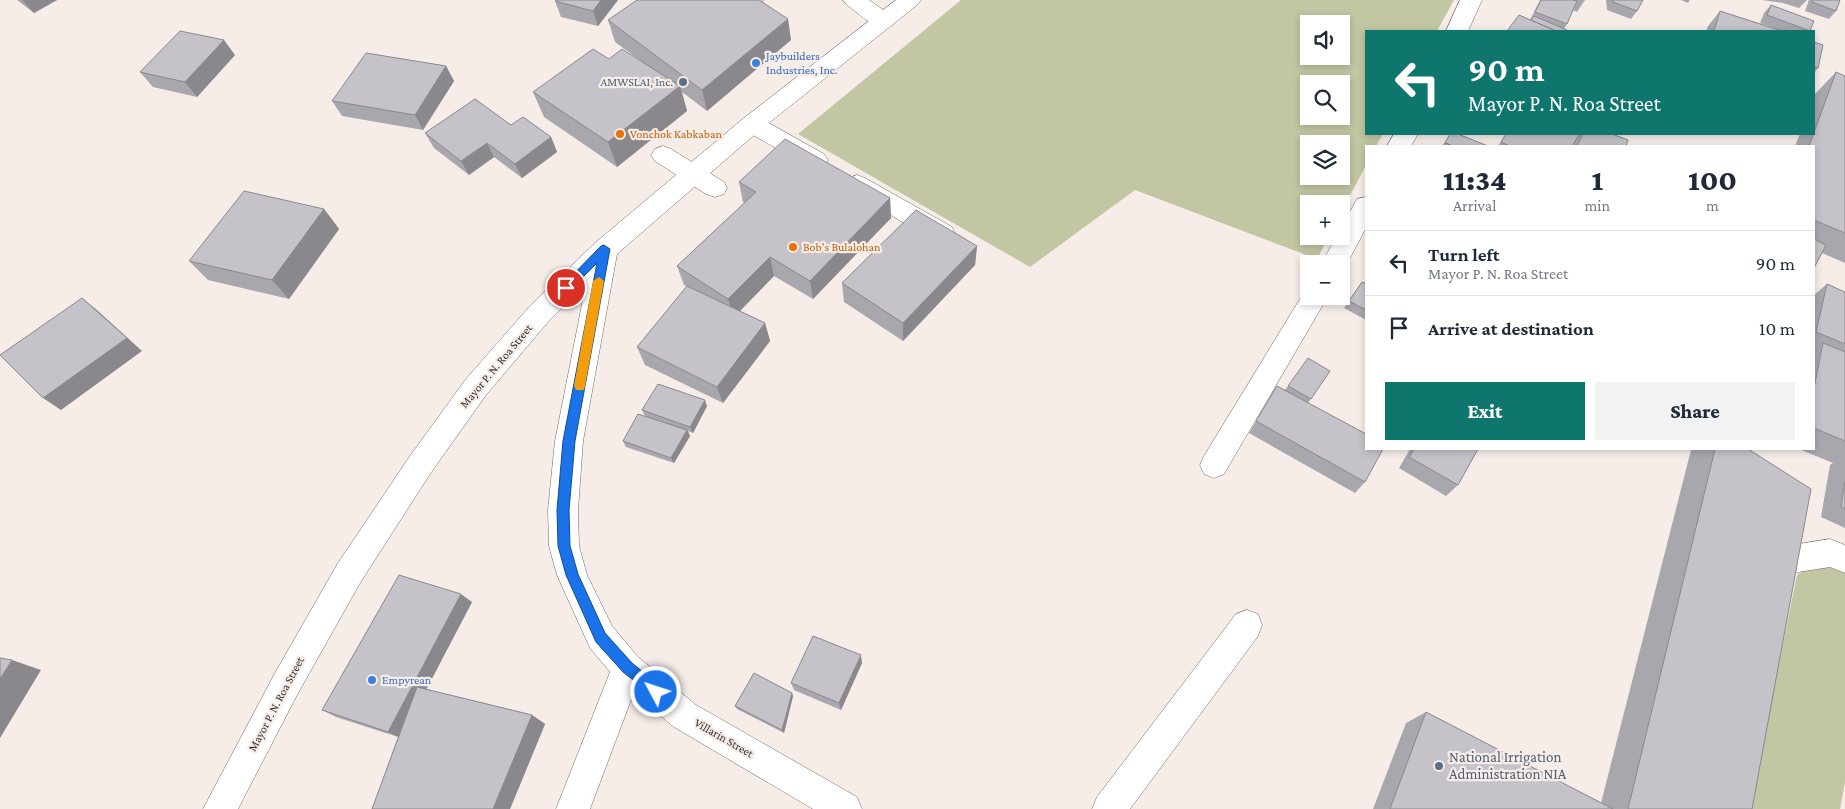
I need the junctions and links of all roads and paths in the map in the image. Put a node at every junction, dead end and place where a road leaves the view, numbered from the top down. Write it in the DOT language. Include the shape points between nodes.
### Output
graph roads {
  1 [pos="854,0"];
  2 [pos="1471,0"];
  3 [pos="905,1"];
  4 [pos="884,20"];
  5 [pos="1457,30"];
  6 [pos="752,124"];
  7 [pos="664,155"];
  8 [pos="692,173"];
  9 [pos="715,188"];
  10 [pos="1365,208"];
  11 [pos="963,246"];
  12 [pos="604,249"];
  13 [pos="1339,255"];
  14 [pos="1310,305"];
  15 [pos="1214,465"];
  16 [pos="1845,559"];
  17 [pos="1769,608"];
  18 [pos="1247,625"];
  19 [pos="627,668"];
  20 [pos="220,809"];
  21 [pos="573,809"];
  22 [pos="845,809"];
  23 [pos="1109,809"];
  1 -- 4 [label="main road"];
  2 -- 5 [label="main road"];
  3 -- 4 [label="main road, Mayor P. N. Roa Street"];
  4 -- 6 [label="main road, Mayor P. N. Roa Street"];
  6 -- 8 [label="main road, Mayor P. N. Roa Street"];
  6 -- 11 [label="main road"];
  7 -- 8 [label="main road"];
  8 -- 9 [label="main road"];
  8 -- 12 [label="main road, Mayor P. N. Roa Street"];
  10 -- 13 [label="main road"];
  12 -- 19 [label="main road, Villarin Street" via="569,441 563,510 564,546 572,575 600,637"];
  12 -- 20 [label="main road, Mayor P. N. Roa Street" via="540,314 476,387 420,465 349,572"];
  14 -- 15 [label="main road"];
  16 -- 17 [label="main road" via="1830,553 1780,561"];
  18 -- 23 [label="main road"];
  19 -- 21 [label="main road"];
  19 -- 22 [label="main road, Villarin Street" via="686,716"];
}
